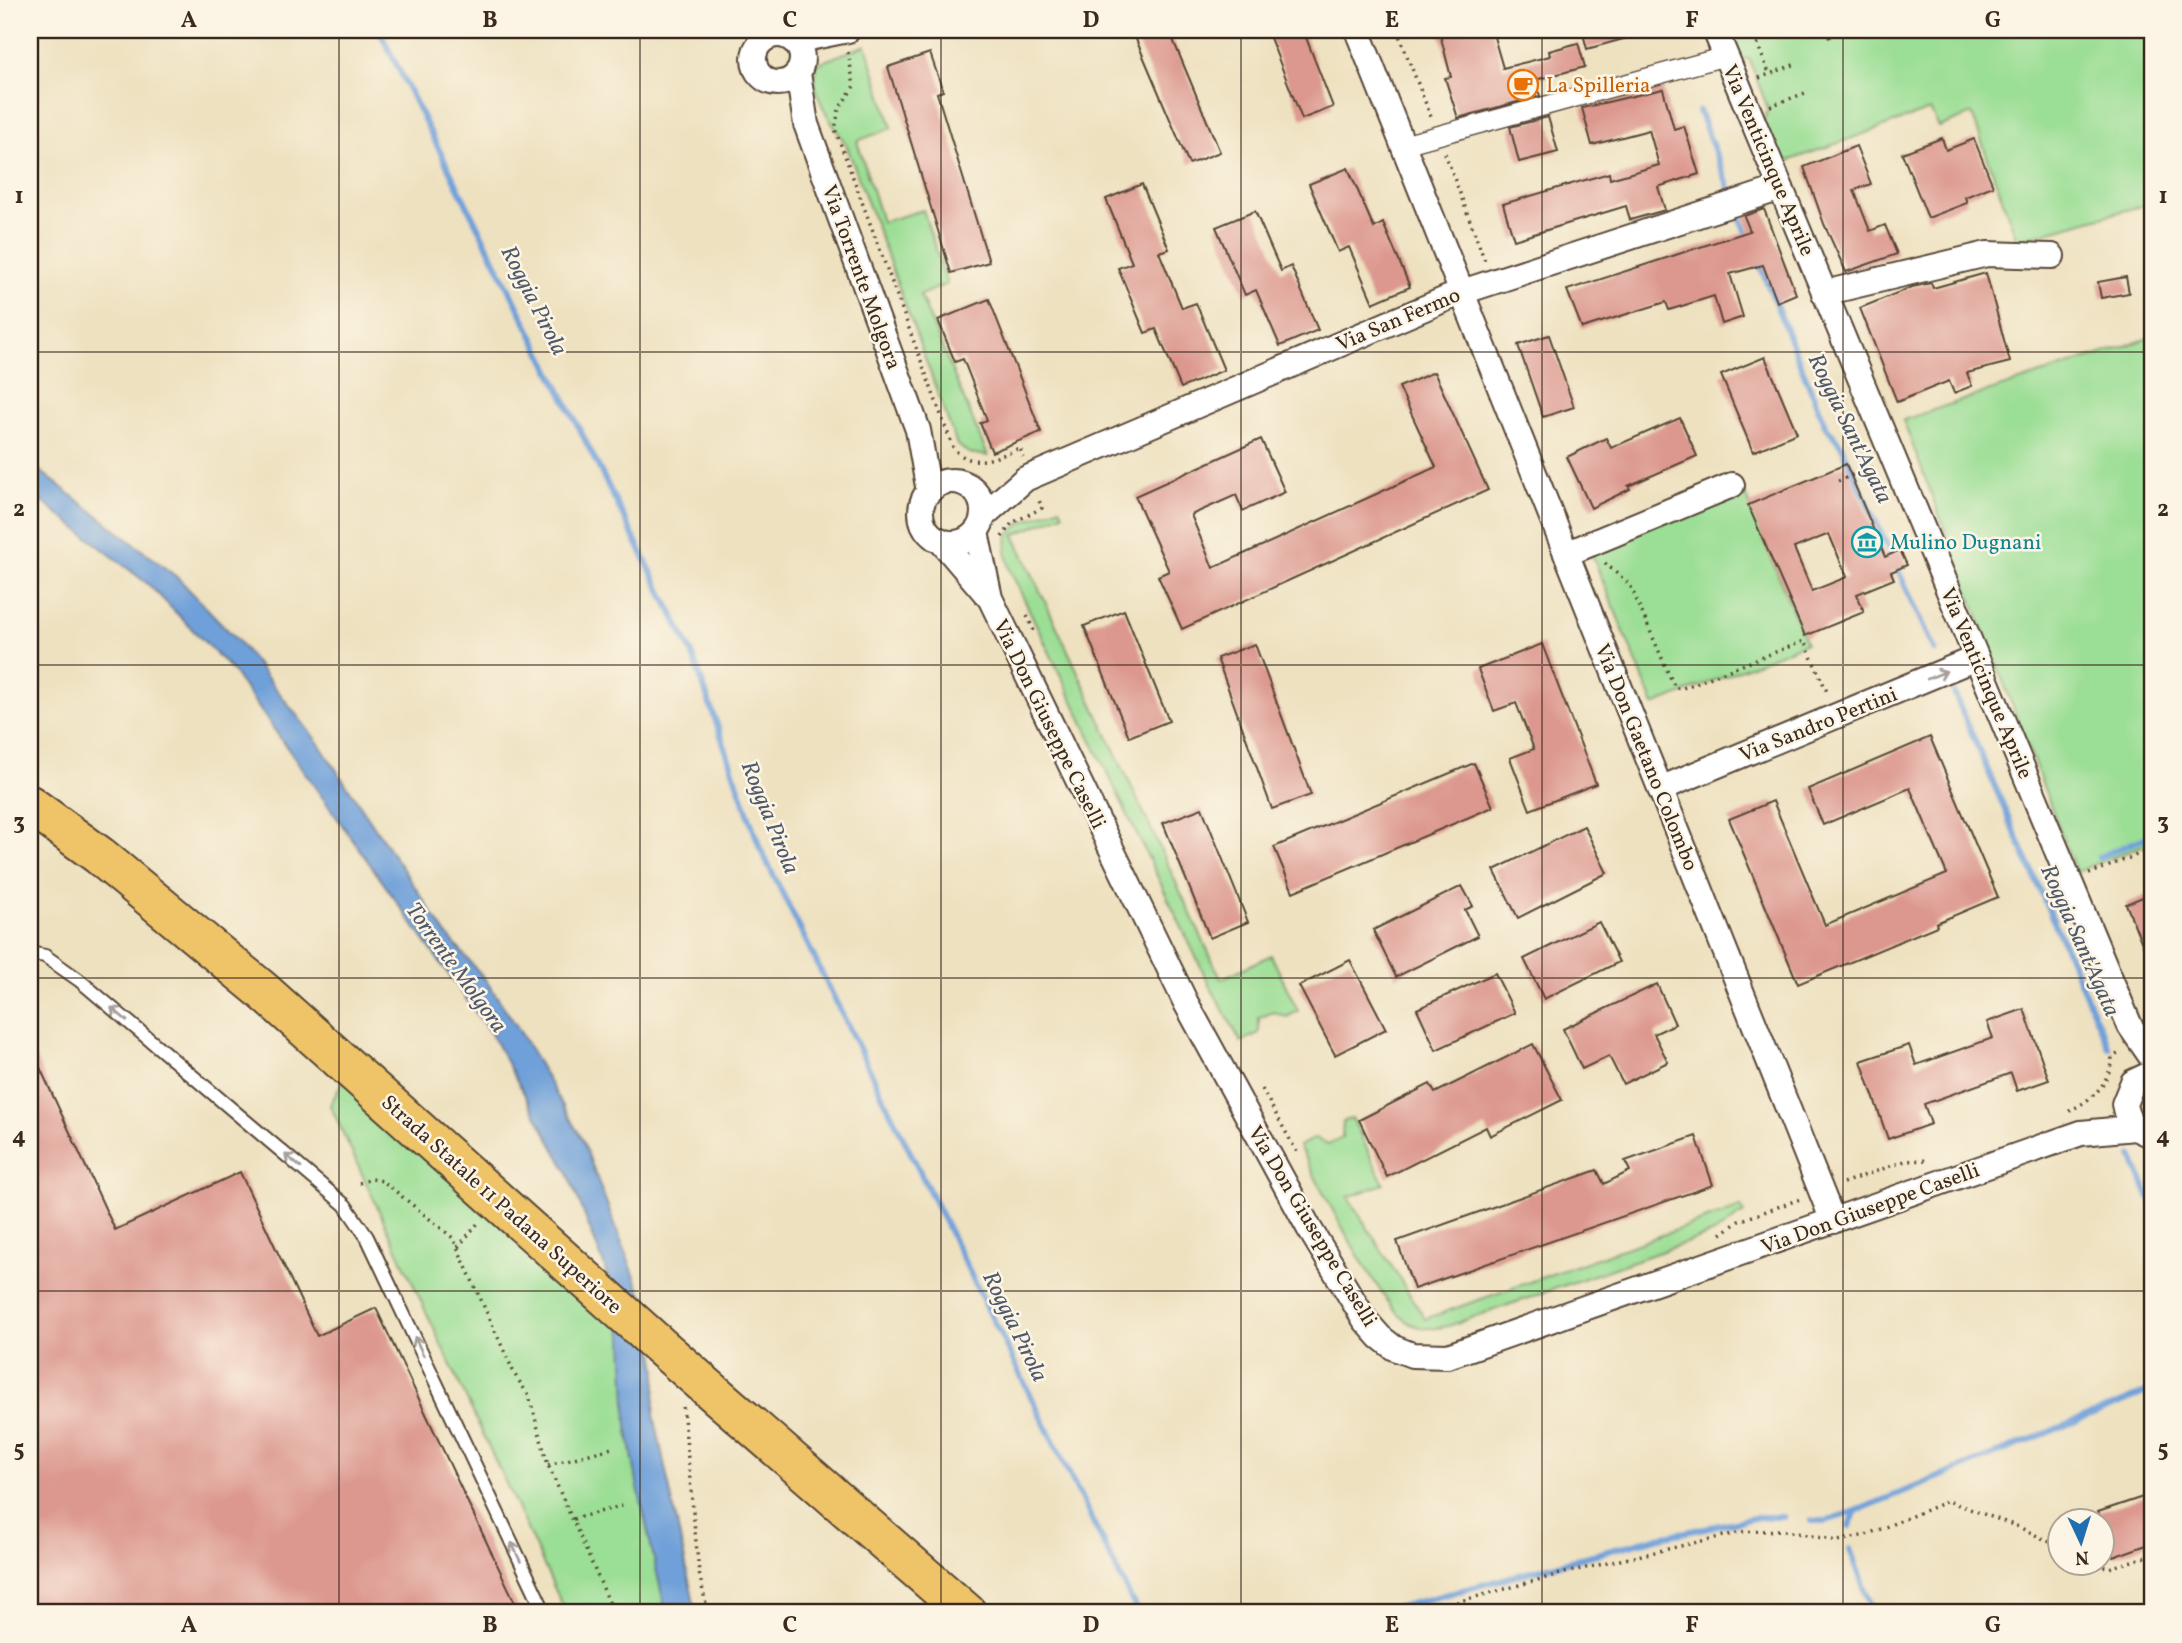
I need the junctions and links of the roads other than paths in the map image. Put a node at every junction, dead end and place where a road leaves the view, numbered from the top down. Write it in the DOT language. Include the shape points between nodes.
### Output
graph roads {
  1 [pos="1357,30"];
  2 [pos="1715,30"];
  3 [pos="845,31"];
  4 [pos="771,36"];
  5 [pos="1726,56"];
  6 [pos="792,74"];
  7 [pos="1404,145"];
  8 [pos="1781,188"];
  9 [pos="2052,256"];
  10 [pos="1462,292"];
  11 [pos="1824,293"];
  12 [pos="918,430"];
  13 [pos="1028,478"];
  14 [pos="962,483"];
  15 [pos="1732,485"];
  16 [pos="929,492"];
  17 [pos="980,524"];
  18 [pos="940,540"];
  19 [pos="1577,550"];
  20 [pos="990,598"];
  21 [pos="1976,659"];
  22 [pos="1660,789"];
  23 [pos="30,805"];
  24 [pos="30,828"];
  25 [pos="30,953"];
  26 [pos="262,990"];
  27 [pos="2138,1044"];
  28 [pos="2137,1083"];
  29 [pos="2081,1133"];
  30 [pos="2147,1134"];
  31 [pos="1833,1222"];
  32 [pos="545,1613"];
  33 [pos="967,1613"];
  1 -- 7 [label="street, Via Don Gaetano Colombo"];
  2 -- 5 [label="street, Via Venticinque Aprile"];
  3 -- 4 [label="street"];
  3 -- 6 [label="street"];
  4 -- 6 [label="street, Via Torrente Molgora" via="802,54"];
  4 -- 6 [label="street, Via Torrente Molgora" via="754,60 755,68 767,81"];
  5 -- 7 [label="street"];
  5 -- 8 [label="street, Via Venticinque Aprile"];
  6 -- 12 [label="street, Via Torrente Molgora"];
  7 -- 10 [label="street, Via Don Gaetano Colombo"];
  8 -- 10 [label="street, Via San Fermo"];
  8 -- 11 [label="street, Via Venticinque Aprile"];
  9 -- 11 [label="street" via="1987,254"];
  10 -- 13 [label="street, Via San Fermo"];
  10 -- 19 [label="street, Via Don Gaetano Colombo"];
  11 -- 21 [label="street, Via Venticinque Aprile"];
  12 -- 14 [label="street, Via Torrente Molgora"];
  12 -- 16 [label="street, Via Torrente Molgora"];
  13 -- 14 [label="street"];
  13 -- 17 [label="street"];
  14 -- 16 [label="street" via="947,481"];
  14 -- 17 [label="street, Via Torrente Molgora" via="982,500"];
  15 -- 19 [label="street"];
  16 -- 18 [label="street, Via Torrente Molgora" via="921,508 922,519"];
  17 -- 18 [label="street" via="956,542"];
  17 -- 20 [label="street, Via Don Giuseppe Caselli"];
  18 -- 20 [label="street, Via Don Giuseppe Caselli"];
  19 -- 22 [label="street, Via Don Gaetano Colombo"];
  20 -- 31 [label="street, Via Don Giuseppe Caselli" via="1186,1003 1309,1228 1366,1321 1388,1345 1412,1355 1448,1356"];
  22 -- 21 [label="street, Via Sandro Pertini, one-way"];
  21 -- 27 [label="street, Via Venticinque Aprile"];
  22 -- 31 [label="street, Via Don Gaetano Colombo"];
  23 -- 26 [label="main road, Strada Statale 11 Padana Superiore" via="100,856"];
  24 -- 26 [label="main road" via="180,950"];
  32 -- 25 [label="lane, one-way" via="367,1237 345,1205 79,980 45,956"];
  26 -- 33 [label="main road, Strada Statale 11 Padana Superiore"];
  27 -- 28 [label="street, Via Venticinque Aprile"];
  28 -- 29 [label="street, Via Don Giuseppe Caselli" via="2115,1108"];
  28 -- 30 [label="street, Via Venticinque Aprile" via="2125,1114"];
  29 -- 30 [label="street, Via Don Giuseppe Caselli"];
  29 -- 31 [label="street, Via Don Giuseppe Caselli"];
}
